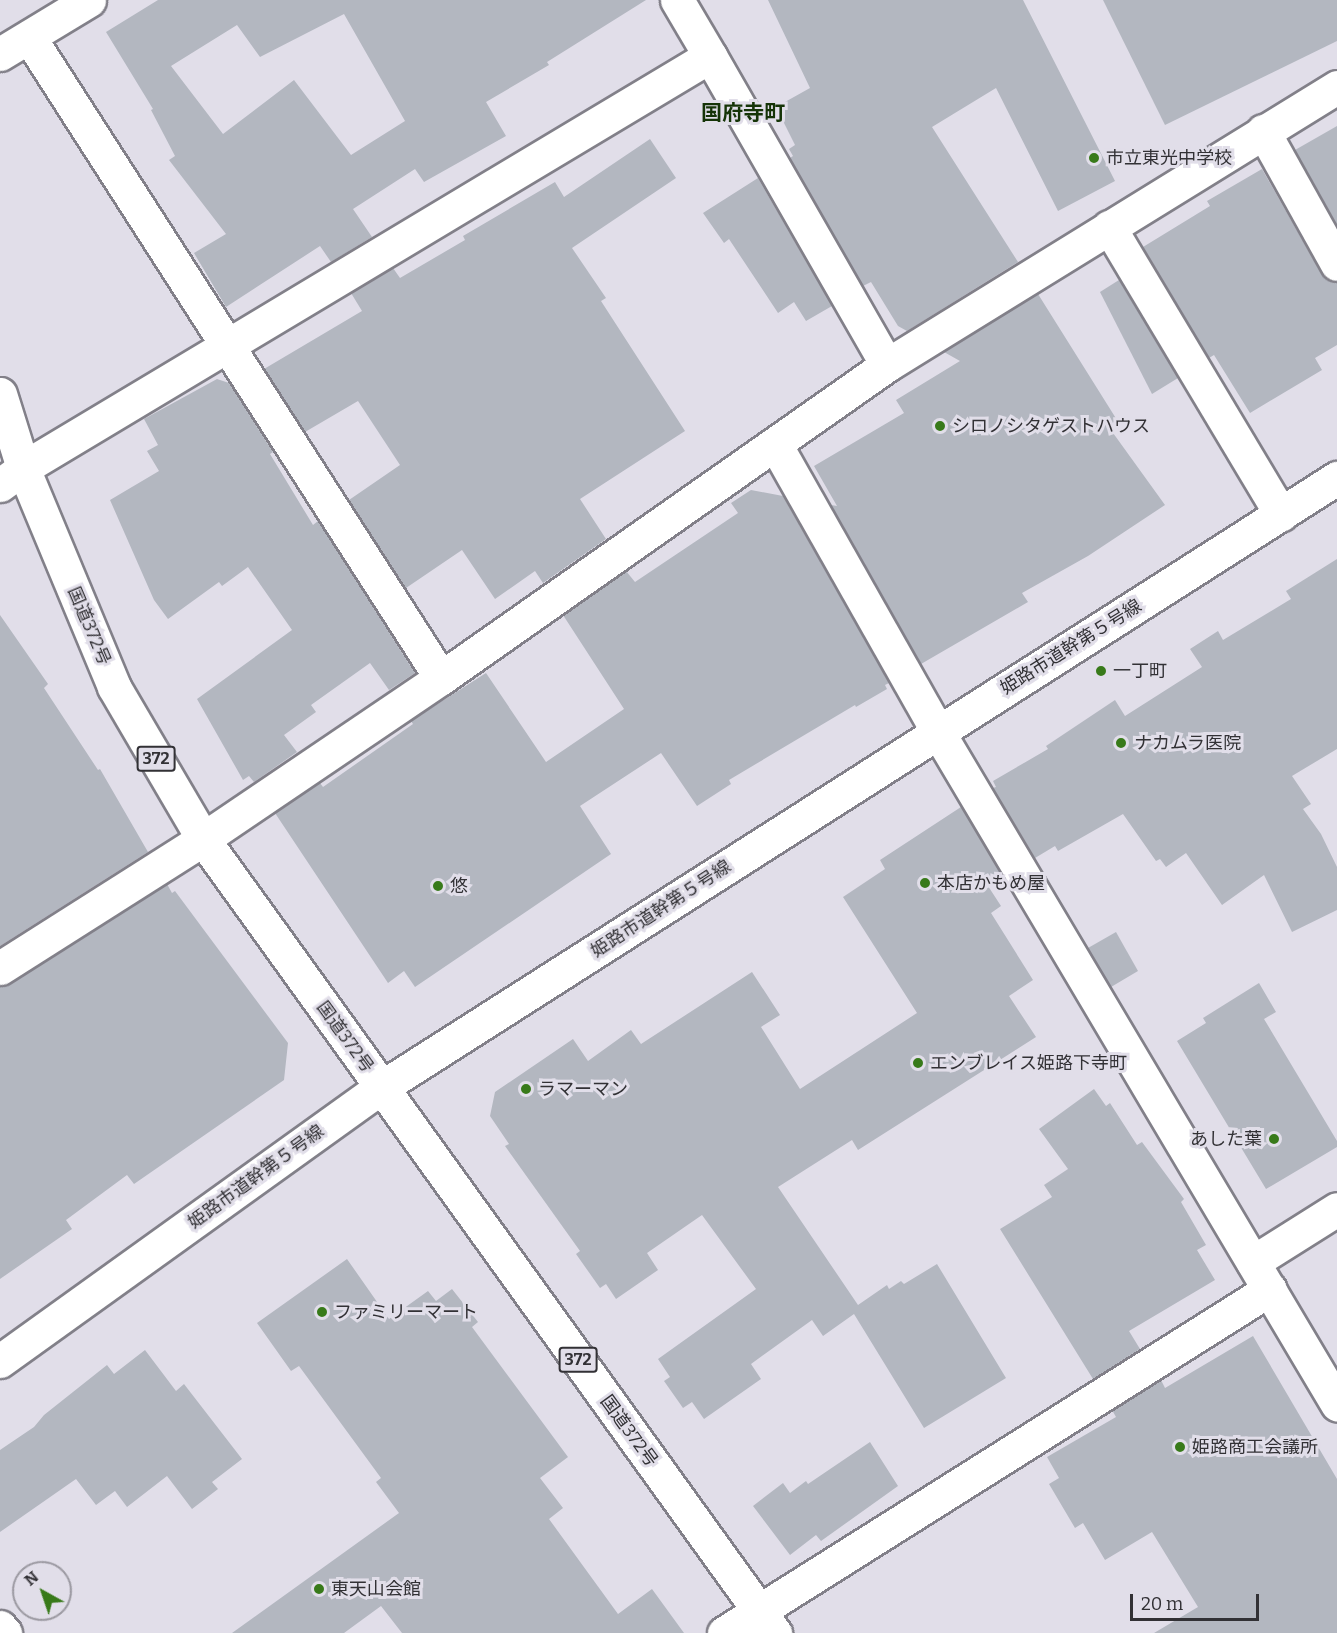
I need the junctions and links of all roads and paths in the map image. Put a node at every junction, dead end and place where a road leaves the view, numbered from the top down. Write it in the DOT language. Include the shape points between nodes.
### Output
graph roads {
  1 [pos="89,0"];
  2 [pos="677,0"];
  3 [pos="29,37"];
  4 [pos="0,54"];
  5 [pos="710,56"];
  6 [pos="1337,87"];
  7 [pos="1263,131"];
  8 [pos="1109,227"];
  9 [pos="1337,264"];
  10 [pos="227,346"];
  11 [pos="887,365"];
  12 [pos="0,394"];
  13 [pos="775,444"];
  14 [pos="11,476"];
  15 [pos="1337,478"];
  16 [pos="1281,514"];
  17 [pos="441,678"];
  18 [pos="938,732"];
  19 [pos="203,839"];
  20 [pos="0,968"];
  21 [pos="382,1087"];
  22 [pos="1337,1209"];
  23 [pos="1253,1262"];
  24 [pos="1270,1289"];
  25 [pos="0,1361"];
  26 [pos="1337,1404"];
  27 [pos="766,1622"];
  28 [pos="0,1627"];
  29 [pos="5,1633"];
  30 [pos="724,1633"];
  1 -- 3 [label="main road"];
  2 -- 5 [label="main road"];
  3 -- 4 [label="main road"];
  3 -- 10 [label="main road"];
  5 -- 10 [label="main road"];
  5 -- 11 [label="main road"];
  6 -- 7 [label="main road"];
  7 -- 8 [label="main road"];
  7 -- 9 [label="main road"];
  8 -- 11 [label="main road"];
  8 -- 16 [label="main road"];
  10 -- 14 [label="main road"];
  10 -- 17 [label="main road"];
  11 -- 13 [label="main road"];
  12 -- 14 [label="main road, 国道372号 / 372"];
  13 -- 17 [label="main road"];
  13 -- 18 [label="main road"];
  14 -- 19 [label="main road, 国道372号 / 372" via="114,687"];
  15 -- 16 [label="main road, 姫路市道幹第５号線"];
  16 -- 18 [label="main road, 姫路市道幹第５号線"];
  17 -- 19 [label="main road"];
  18 -- 21 [label="main road, 姫路市道幹第５号線"];
  18 -- 23 [label="main road"];
  19 -- 20 [label="main road"];
  19 -- 21 [label="main road, 国道372号 / 372"];
  21 -- 25 [label="main road, 姫路市道幹第５号線"];
  21 -- 27 [label="main road, 国道372号 / 372"];
  22 -- 23 [label="main road"];
  23 -- 24 [label="main road"];
  24 -- 26 [label="main road"];
  24 -- 27 [label="main road"];
  27 -- 30 [label="main road"];
  28 -- 29 [label="main road"];
}
